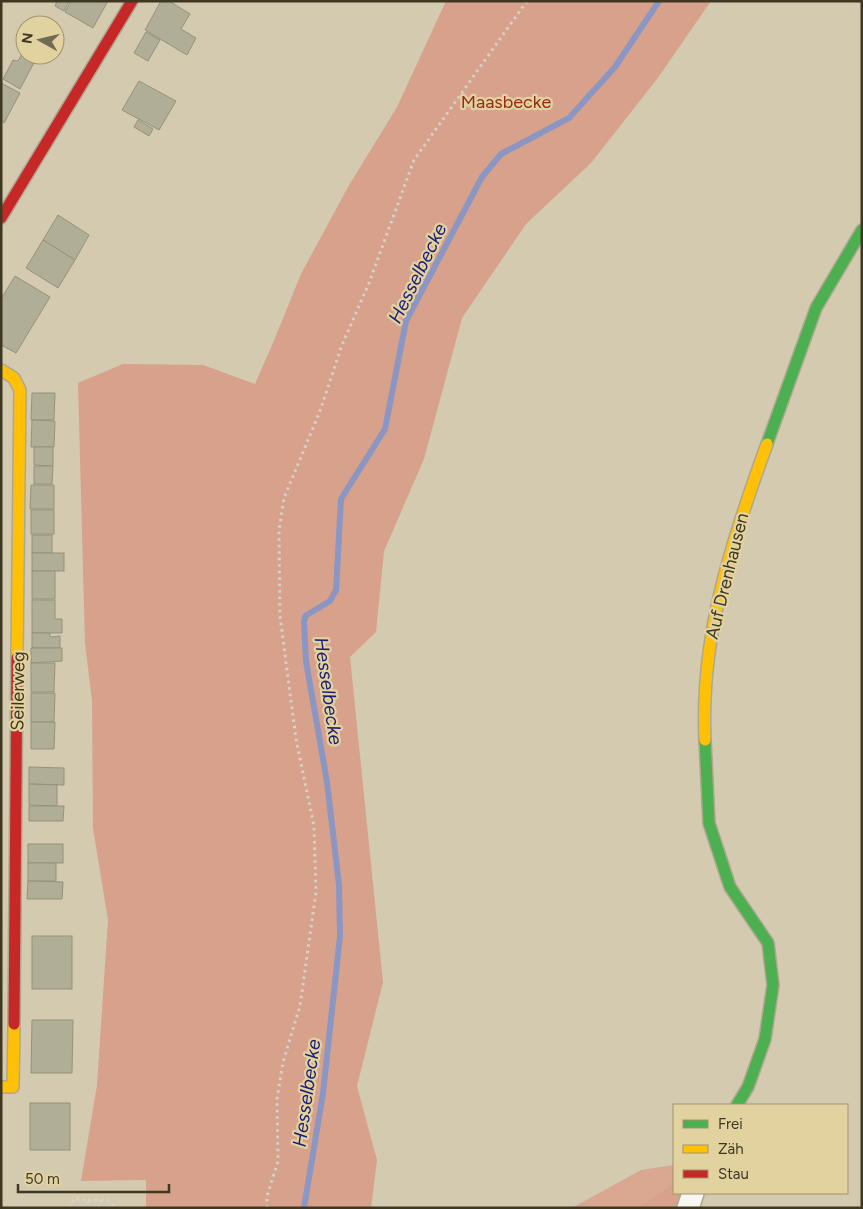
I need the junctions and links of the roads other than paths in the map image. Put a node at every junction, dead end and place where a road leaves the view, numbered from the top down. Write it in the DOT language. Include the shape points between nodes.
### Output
graph roads {
  1 [pos="132,1"];
  2 [pos="1,218"];
  3 [pos="862,230"];
  4 [pos="1,370"];
  5 [pos="8,1020"];
  6 [pos="1,1086"];
  7 [pos="738,1104"];
  8 [pos="693,1194"];
  9 [pos="688,1208"];
  1 -- 2 [label="street"];
  3 -- 7 [label="street, Auf Drenhausen" via="816,308 738,524 712,622 704,723 709,823 730,887 768,943 773,985 765,1039 748,1087"];
  4 -- 5 [label="street, Seilerweg" via="14,378 20,390"];
  5 -- 6 [label="street, Seilerweg" via="13,1087"];
  8 -- 9 [label="street"];
}
